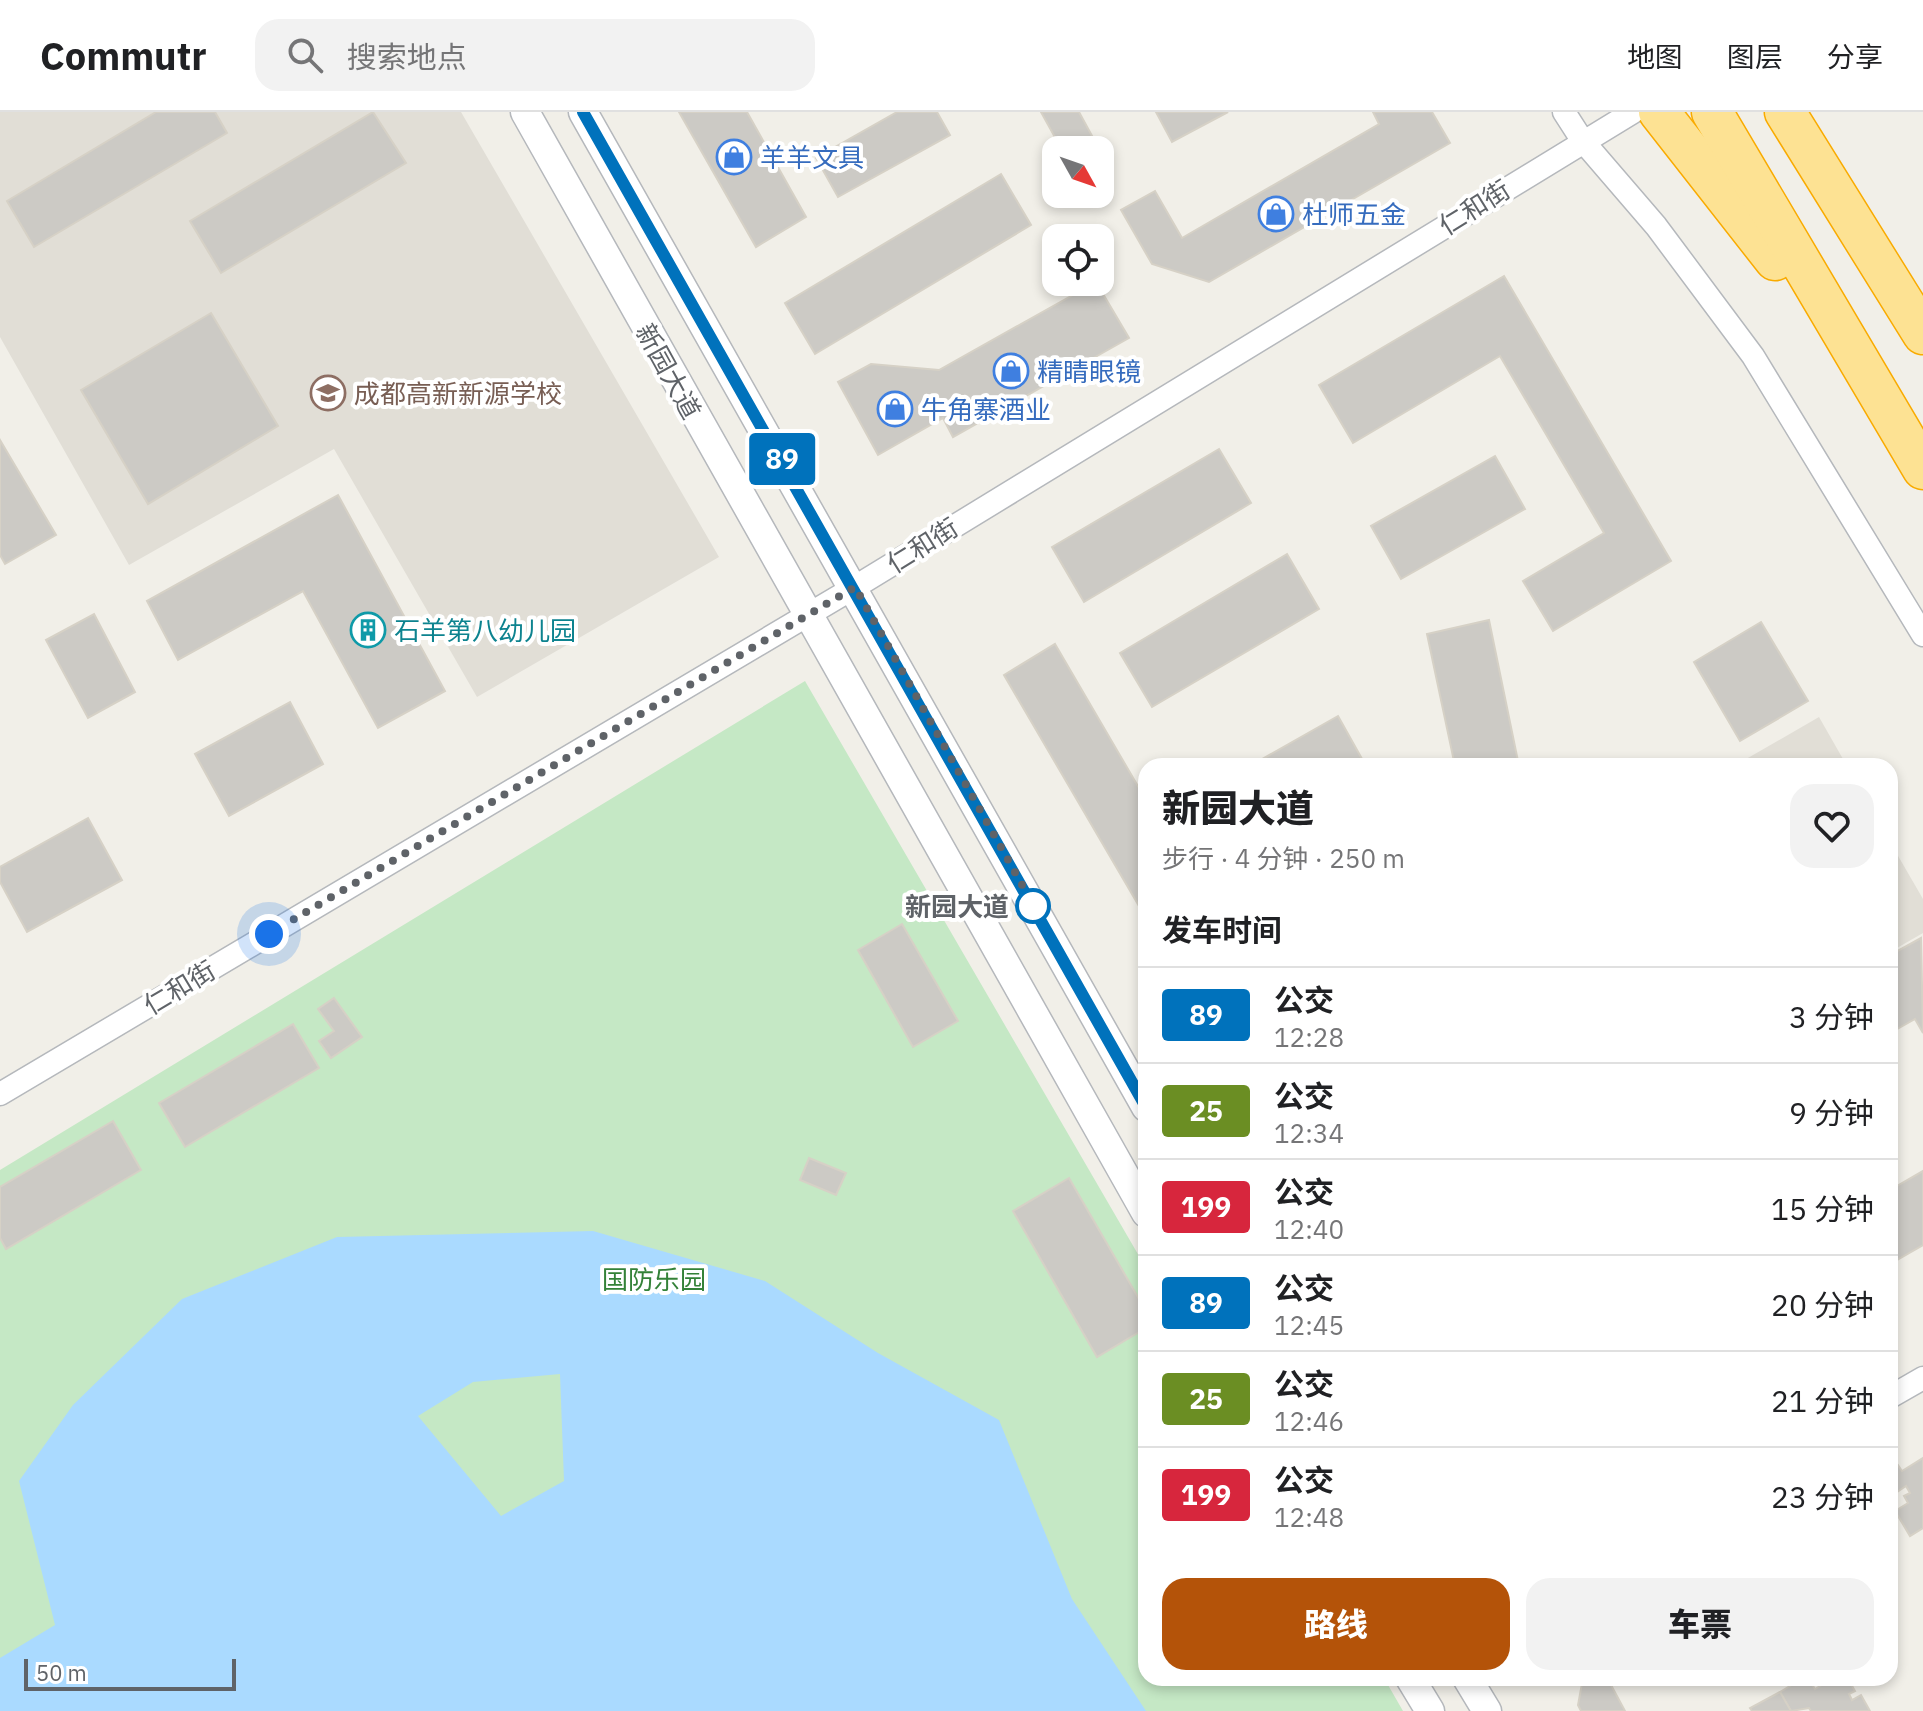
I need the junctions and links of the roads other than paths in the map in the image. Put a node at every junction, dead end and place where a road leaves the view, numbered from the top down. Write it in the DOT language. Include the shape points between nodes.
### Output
graph roads {
  1 [pos="525,112"];
  2 [pos="583,112"];
  3 [pos="1564,112"];
  4 [pos="1633,112"];
  5 [pos="1659,112"];
  6 [pos="1712,112"];
  7 [pos="1785,112"];
  8 [pos="1582,140"];
  9 [pos="1923,334"];
  10 [pos="1870,381"];
  11 [pos="1923,469"];
  12 [pos="855,587"];
  13 [pos="806,615"];
  14 [pos="1923,635"];
  15 [pos="1138,1093"];
  16 [pos="0,1094"];
  17 [pos="1138,1199"];
  18 [pos="1923,1378"];
  19 [pos="1898,1392"];
  20 [pos="1415,1686"];
  21 [pos="1472,1686"];
  22 [pos="1430,1711"];
  23 [pos="1487,1711"];
  1 -- 13 [label="street, 新园大道"];
  2 -- 12 [label="street, 新园大道"];
  3 -- 8 [label="street"];
  4 -- 8 [label="street, 仁和街"];
  5 -- 10 [label="highway"];
  6 -- 10 [label="highway"];
  7 -- 9 [label="highway"];
  8 -- 12 [label="street, 仁和街"];
  8 -- 14 [label="street" via="1656,226 1753,356"];
  10 -- 11 [label="highway"];
  12 -- 13 [label="street, 仁和街"];
  12 -- 15 [label="street, 新园大道"];
  13 -- 16 [label="street, 仁和街"];
  13 -- 17 [label="street, 新园大道"];
  18 -- 19 [label="street"];
  20 -- 22 [label="street"];
  21 -- 23 [label="street"];
}
